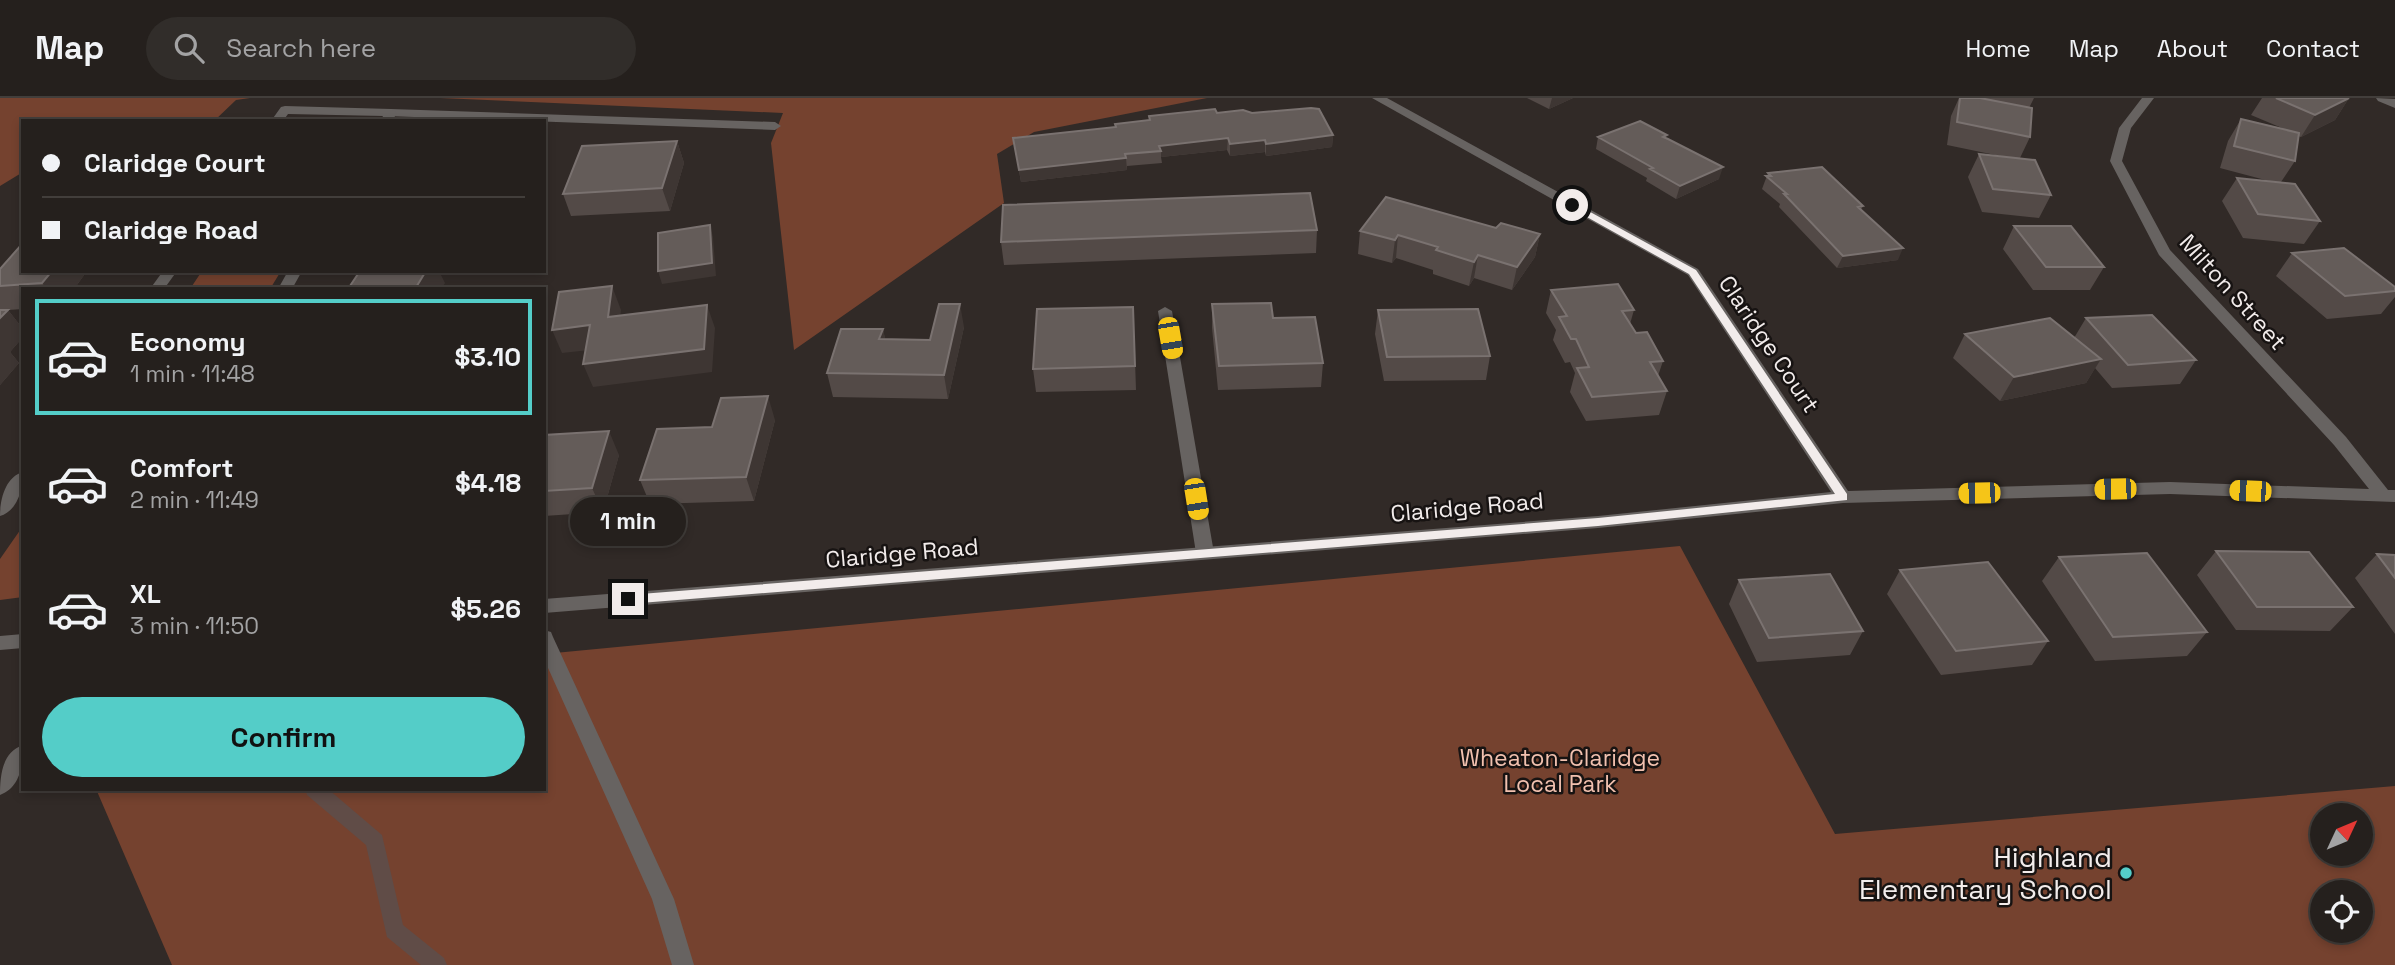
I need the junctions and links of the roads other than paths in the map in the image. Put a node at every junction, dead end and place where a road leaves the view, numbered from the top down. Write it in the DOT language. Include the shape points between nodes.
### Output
graph roads {
  1 [pos="1378,98"];
  2 [pos="2148,98"];
  3 [pos="2382,98"];
  4 [pos="2395,104"];
  5 [pos="389,117"];
  6 [pos="278,119"];
  7 [pos="475,119"];
  8 [pos="546,121"];
  9 [pos="775,126"];
  10 [pos="1165,311"];
  11 [pos="21,481"];
  12 [pos="2389,496"];
  13 [pos="1843,497"];
  14 [pos="0,510"];
  15 [pos="1205,553"];
  16 [pos="546,606"];
  17 [pos="21,641"];
  18 [pos="546,642"];
  19 [pos="0,643"];
  20 [pos="21,756"];
  21 [pos="0,786"];
  22 [pos="683,965"];
  1 -- 13 [label="street, Claridge Court" via="1693,272"];
  2 -- 12 [label="street, Milton Street" via="2125,128 2116,161 2164,252"];
  3 -- 4 [label="street"];
  5 -- 6 [label="street" via="285,110"];
  5 -- 7 [label="street"];
  8 -- 9 [label="street"];
  10 -- 15 [label="street"];
  11 -- 14 [label="street"];
  12 -- 13 [label="street, Claridge Road" via="2170,488"];
  13 -- 15 [label="street, Claridge Road"];
  15 -- 16 [label="street, Claridge Road"];
  17 -- 19 [label="street"];
  18 -- 22 [label="street" via="663,899"];
  20 -- 21 [label="street"];
}
